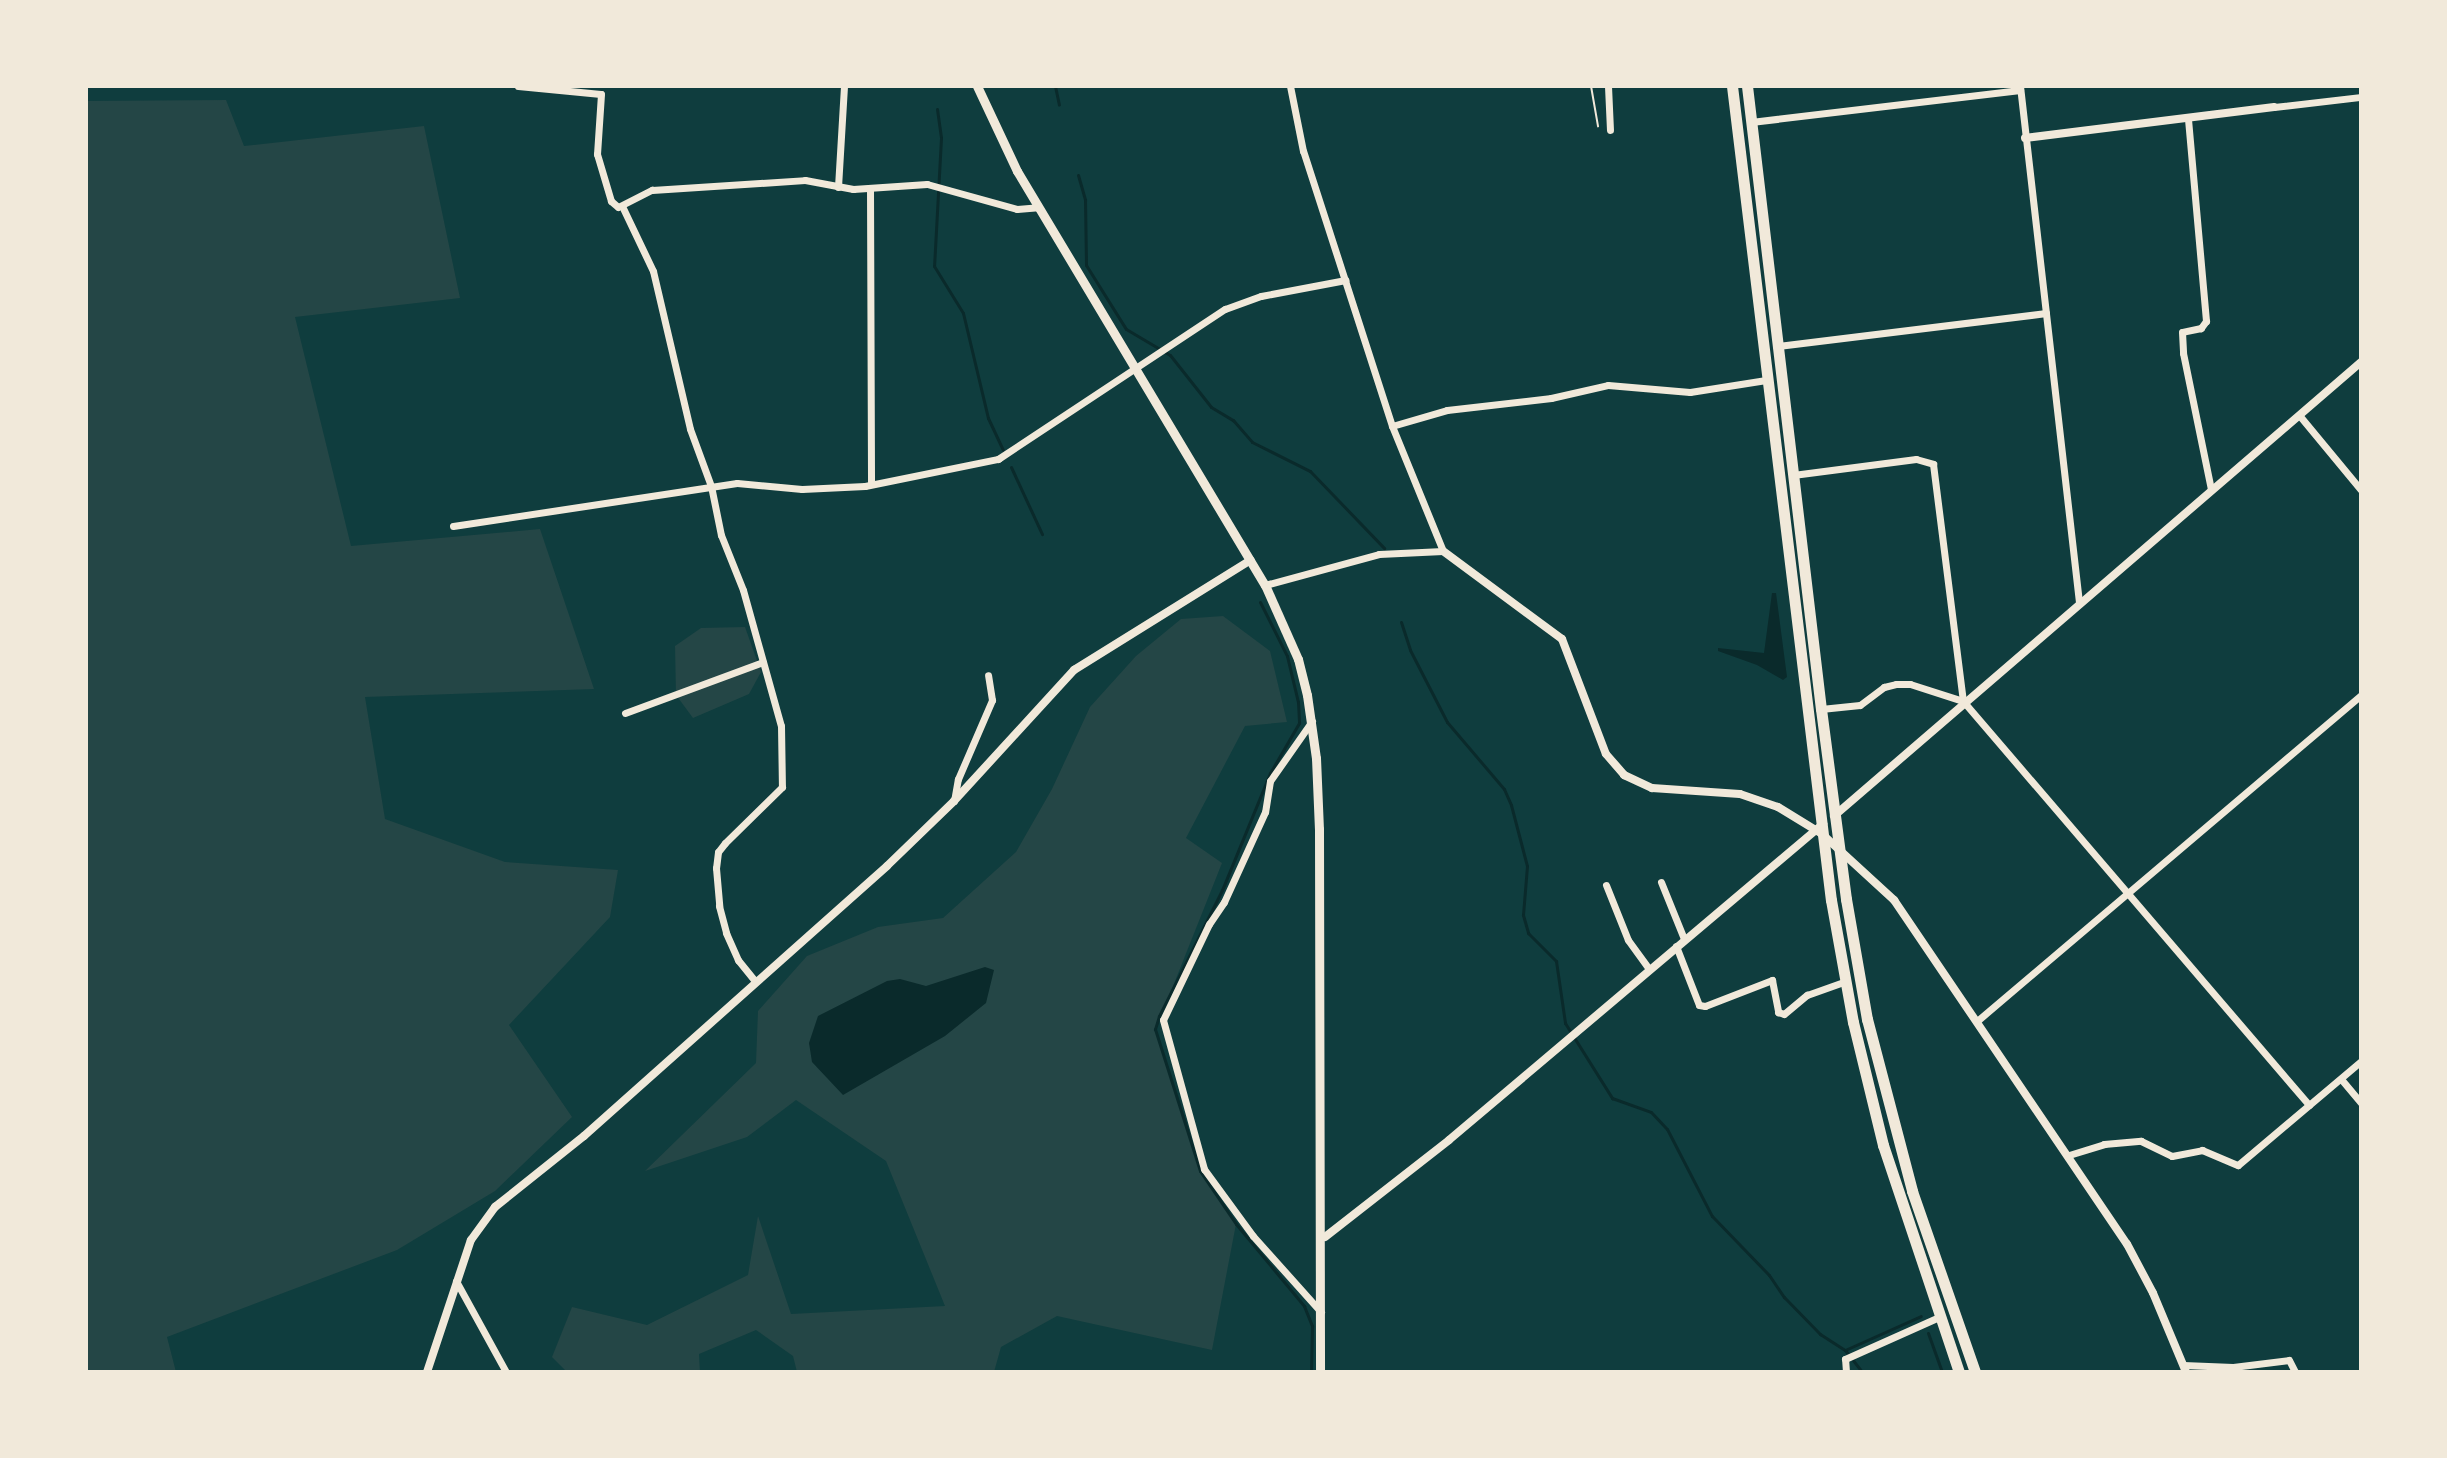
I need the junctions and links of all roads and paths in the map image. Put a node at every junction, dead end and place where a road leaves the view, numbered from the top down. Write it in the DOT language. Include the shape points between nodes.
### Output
graph roads {
  1 [pos="518,86"];
  2 [pos="844,86"];
  3 [pos="977,86"];
  4 [pos="1290,86"];
  5 [pos="1591,86"];
  6 [pos="1608,86"];
  7 [pos="1732,86"];
  8 [pos="1747,86"];
  9 [pos="1965,86"];
  10 [pos="2020,88"];
  11 [pos="1966,97"];
  12 [pos="2361,97"];
  13 [pos="2274,107"];
  14 [pos="2188,119"];
  15 [pos="1751,122"];
  16 [pos="1598,126"];
  17 [pos="1610,130"];
  18 [pos="2025,138"];
  19 [pos="838,187"];
  20 [pos="870,188"];
  21 [pos="622,206"];
  22 [pos="1038,207"];
  23 [pos="1346,280"];
  24 [pos="2046,313"];
  25 [pos="1778,346"];
  26 [pos="2361,362"];
  27 [pos="1135,368"];
  28 [pos="1766,380"];
  29 [pos="2299,415"];
  30 [pos="1392,426"];
  31 [pos="1793,475"];
  32 [pos="871,483"];
  33 [pos="711,486"];
  34 [pos="2211,489"];
  35 [pos="2361,490"];
  36 [pos="453,526"];
  37 [pos="1443,551"];
  38 [pos="1251,560"];
  39 [pos="1265,585"];
  40 [pos="2079,602"];
  41 [pos="763,662"];
  42 [pos="988,675"];
  43 [pos="2361,695"];
  44 [pos="1963,701"];
  45 [pos="1821,709"];
  46 [pos="625,713"];
  47 [pos="1312,721"];
  48 [pos="954,801"];
  49 [pos="1835,816"];
  50 [pos="1819,829"];
  51 [pos="1840,850"];
  52 [pos="1661,882"];
  53 [pos="1606,885"];
  54 [pos="2128,894"];
  55 [pos="1680,942"];
  56 [pos="1649,969"];
  57 [pos="1846,981"];
  58 [pos="756,982"];
  59 [pos="1977,1021"];
  60 [pos="2361,1061"];
  61 [pos="2341,1079"];
  62 [pos="2361,1103"];
  63 [pos="2309,1105"];
  64 [pos="2069,1155"];
  65 [pos="1325,1237"];
  66 [pos="456,1281"];
  67 [pos="1321,1312"];
  68 [pos="1939,1317"];
  69 [pos="2184,1368"];
  70 [pos="427,1372"];
  71 [pos="506,1372"];
  72 [pos="1320,1372"];
  73 [pos="1846,1372"];
  74 [pos="1959,1372"];
  75 [pos="1975,1372"];
  76 [pos="2295,1372"];
  1 -- 21 [label="street" via="601,94 597,154 611,201"];
  2 -- 19 [label="street"];
  3 -- 22 [label="main road"];
  4 -- 23 [label="street" via="1303,151"];
  5 -- 16 [label="path"];
  6 -- 17 [label="street"];
  7 -- 28 [label="highway"];
  8 -- 15 [label="highway"];
  9 -- 11 [label="street"];
  10 -- 11 [label="street"];
  10 -- 18 [label="street"];
  11 -- 15 [label="street"];
  12 -- 13 [label="street"];
  13 -- 14 [label="street"];
  14 -- 18 [label="street"];
  14 -- 34 [label="street" via="2206,321 2201,328 2182,332 2183,353"];
  15 -- 25 [label="highway"];
  18 -- 24 [label="street"];
  19 -- 20 [label="street"];
  19 -- 21 [label="street" via="805,180 680,187 652,190"];
  20 -- 22 [label="street" via="935,185 1017,209"];
  20 -- 32 [label="street"];
  21 -- 33 [label="street" via="653,271 690,429"];
  22 -- 27 [label="main road"];
  23 -- 27 [label="street" via="1261,296 1225,309"];
  23 -- 30 [label="street"];
  24 -- 25 [label="street"];
  24 -- 40 [label="street"];
  25 -- 31 [label="highway"];
  26 -- 29 [label="street"];
  27 -- 32 [label="street" via="1008,455"];
  27 -- 38 [label="main road"];
  28 -- 30 [label="street" via="1690,392 1608,385 1551,398 1447,410"];
  28 -- 50 [label="highway"];
  29 -- 34 [label="street"];
  29 -- 35 [label="street"];
  30 -- 37 [label="street"];
  31 -- 44 [label="street" via="1916,459 1933,464"];
  31 -- 45 [label="highway"];
  32 -- 33 [label="street" via="802,489 746,483"];
  33 -- 36 [label="street"];
  33 -- 41 [label="street" via="721,535"];
  34 -- 40 [label="street"];
  37 -- 39 [label="street" via="1379,554"];
  37 -- 50 [label="street" via="1562,639 1606,754 1624,775 1652,788 1760,800"];
  38 -- 39 [label="main road"];
  38 -- 48 [label="street" via="1074,670"];
  39 -- 47 [label="main road" via="1298,659"];
  40 -- 44 [label="street"];
  41 -- 46 [label="street"];
  41 -- 58 [label="street" via="781,726 784,782 773,800 725,843 716,868 726,933"];
  42 -- 48 [label="street" via="992,700 958,779"];
  43 -- 54 [label="street"];
  44 -- 45 [label="street" via="1896,684 1860,705"];
  44 -- 49 [label="street"];
  44 -- 54 [label="street"];
  45 -- 49 [label="highway"];
  47 -- 67 [label="main road" via="1319,829"];
  47 -- 67 [label="street" via="1270,781 1265,812 1163,1020 1204,1169 1253,1236"];
  48 -- 58 [label="street"];
  49 -- 50 [label="street"];
  49 -- 51 [label="highway"];
  50 -- 51 [label="street"];
  50 -- 55 [label="street"];
  50 -- 57 [label="highway"];
  51 -- 59 [label="street" via="1894,900"];
  51 -- 75 [label="highway" via="1867,1019 1894,1126"];
  52 -- 55 [label="street"];
  53 -- 56 [label="street" via="1628,940"];
  54 -- 59 [label="street"];
  54 -- 63 [label="street"];
  55 -- 56 [label="street"];
  55 -- 57 [label="street" via="1699,1005 1772,980 1778,1012 1784,1014 1807,995"];
  56 -- 65 [label="street" via="1449,1140"];
  57 -- 68 [label="highway" via="1883,1145"];
  58 -- 66 [label="street" via="584,1136 495,1207 471,1240"];
  59 -- 64 [label="street"];
  60 -- 61 [label="street"];
  61 -- 62 [label="street"];
  61 -- 63 [label="street"];
  63 -- 64 [label="street" via="2238,1165 2202,1150 2172,1156 2141,1141 2104,1144"];
  64 -- 69 [label="street" via="2127,1244"];
  66 -- 70 [label="street"];
  66 -- 71 [label="street"];
  67 -- 72 [label="main road"];
  68 -- 73 [label="street" via="1851,1356"];
  68 -- 74 [label="highway"];
  69 -- 76 [label="street" via="2289,1360"];
}
